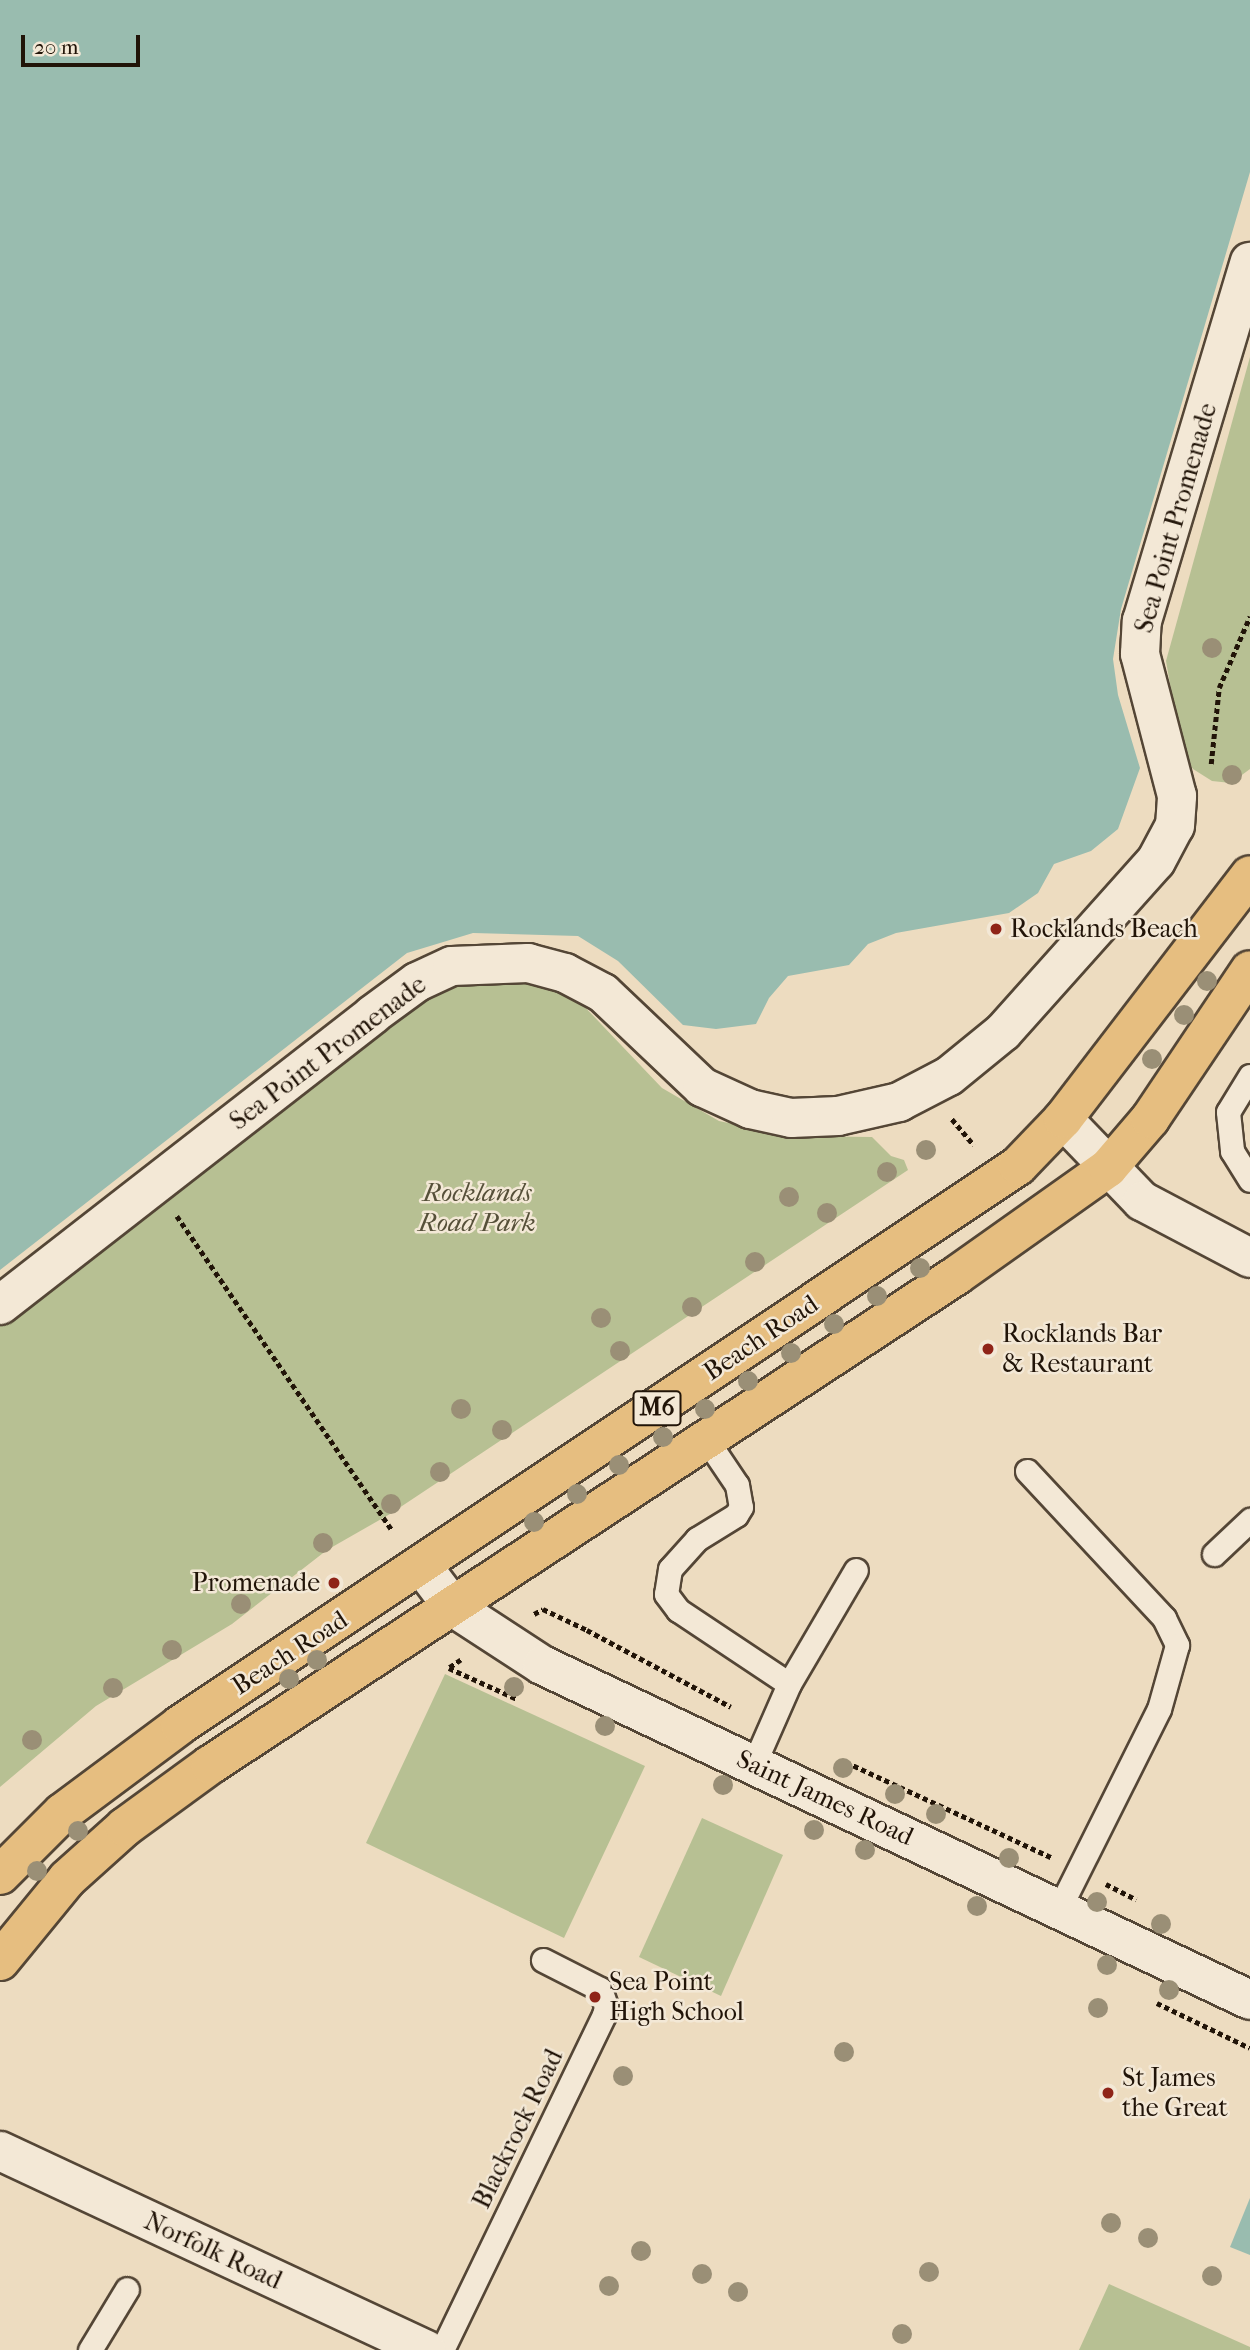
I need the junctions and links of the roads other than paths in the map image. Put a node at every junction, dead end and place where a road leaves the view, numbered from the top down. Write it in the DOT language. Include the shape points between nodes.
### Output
graph roads {
  1 [pos="1250,262"];
  2 [pos="1250,875"];
  3 [pos="1247,982"];
  4 [pos="1250,1076"];
  5 [pos="1063,1119"];
  6 [pos="1108,1168"];
  7 [pos="1250,1181"];
  8 [pos="1250,1258"];
  9 [pos="0,1305"];
  10 [pos="706,1439"];
  11 [pos="1027,1471"];
  12 [pos="1250,1521"];
  13 [pos="1214,1554"];
  14 [pos="422,1566"];
  15 [pos="856,1570"];
  16 [pos="453,1606"];
  17 [pos="789,1684"];
  18 [pos="180,1725"];
  19 [pos="210,1765"];
  20 [pos="753,1766"];
  21 [pos="0,1875"];
  22 [pos="1059,1909"];
  23 [pos="543,1960"];
  24 [pos="0,1961"];
  25 [pos="1250,2000"];
  26 [pos="0,2151"];
  27 [pos="127,2289"];
  28 [pos="90,2350"];
  29 [pos="426,2350"];
  30 [pos="442,2350"];
  1 -- 9 [label="street, Sea Point Promenade" via="1142,621 1140,654 1177,804 1175,826 1156,861 1003,1032 938,1083 900,1102 791,1118 750,1109 702,1087 603,993 565,973 528,963 452,966 416,982"];
  2 -- 5 [label="main road, Beach Road / M6"];
  3 -- 6 [label="main road, Beach Road / M6" via="1150,1119"];
  4 -- 7 [label="lane" via="1235,1098 1228,1121 1232,1151"];
  5 -- 6 [label="street"];
  5 -- 14 [label="main road, Beach Road / M6" via="1018,1166"];
  6 -- 8 [label="street" via="1169,1218"];
  6 -- 10 [label="main road, Beach Road / M6"];
  10 -- 16 [label="main road, Beach Road / M6"];
  10 -- 17 [label="lane" via="732,1476 741,1507 736,1515 697,1539 670,1569 666,1594 678,1609"];
  11 -- 22 [label="lane" via="1164,1618 1177,1645 1158,1709"];
  12 -- 13 [label="lane"];
  14 -- 16 [label="street, Saint James Road"];
  14 -- 18 [label="main road, Beach Road / M6"];
  15 -- 17 [label="lane"];
  16 -- 19 [label="main road, Beach Road / M6"];
  16 -- 20 [label="street, Saint James Road" via="542,1665"];
  17 -- 20 [label="lane"];
  18 -- 19 [label="main road"];
  18 -- 21 [label="main road, Beach Road / M6" via="62,1813"];
  19 -- 24 [label="main road, Beach Road / M6" via="125,1827 67,1879"];
  20 -- 22 [label="street, Saint James Road"];
  22 -- 25 [label="street, Saint James Road"];
  23 -- 30 [label="lane, Blackrock Road" via="600,1989 604,2015"];
  26 -- 29 [label="street, Norfolk Road"];
  27 -- 28 [label="lane"];
}
